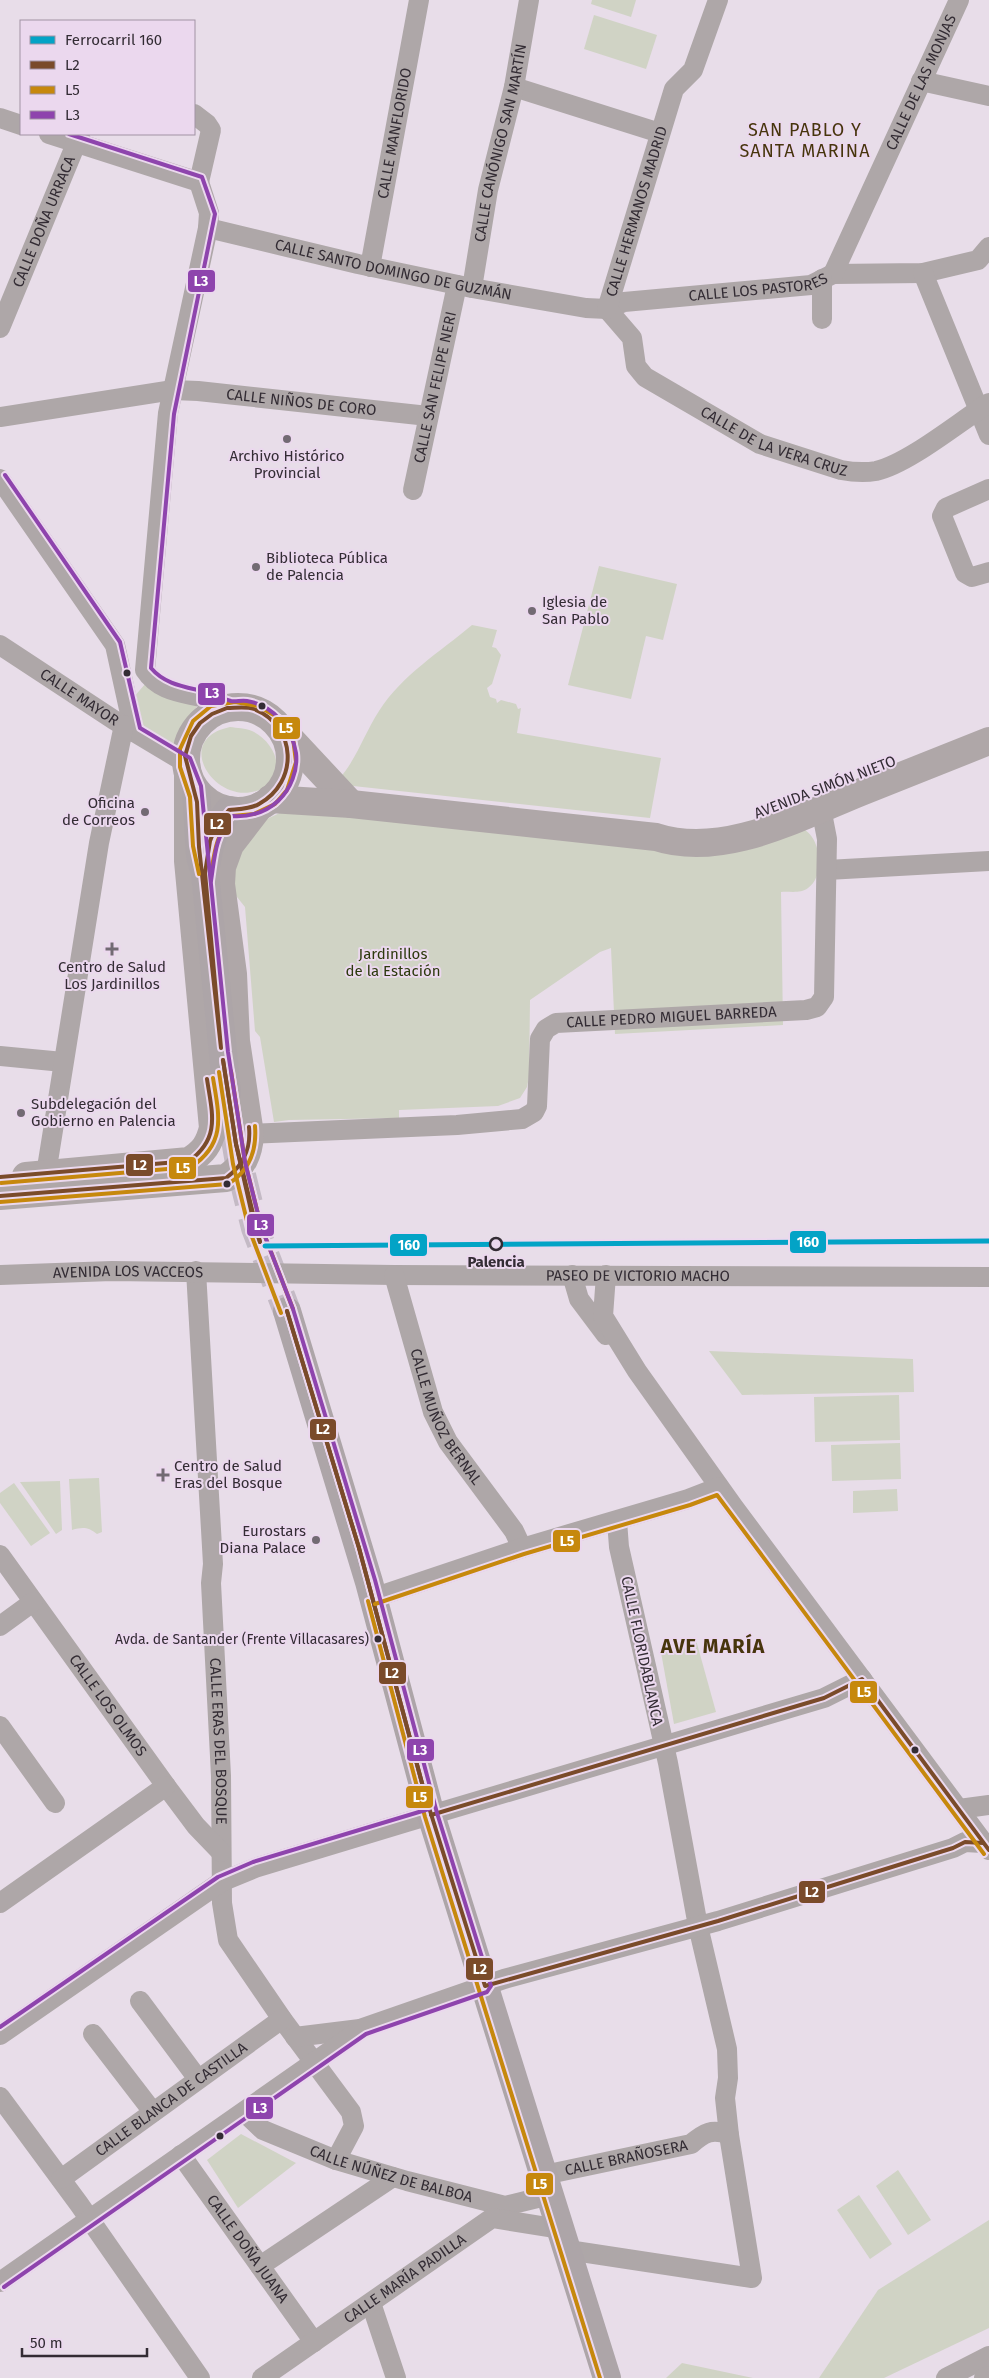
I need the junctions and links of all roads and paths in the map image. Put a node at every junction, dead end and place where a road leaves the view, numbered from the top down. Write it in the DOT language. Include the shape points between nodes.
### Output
graph roads {
  1 [pos="419,0"];
  2 [pos="529,0"];
  3 [pos="718,0"];
  4 [pos="959,0"];
  5 [pos="921,81"];
  6 [pos="514,87"];
  7 [pos="989,96"];
  8 [pos="195,115"];
  9 [pos="0,118"];
  10 [pos="20,125"];
  11 [pos="660,133"];
  12 [pos="56,135"];
  13 [pos="78,138"];
  14 [pos="199,182"];
  15 [pos="208,228"];
  16 [pos="989,247"];
  17 [pos="370,267"];
  18 [pos="923,273"];
  19 [pos="827,277"];
  20 [pos="465,286"];
  21 [pos="607,309"];
  22 [pos="822,319"];
  23 [pos="0,328"];
  24 [pos="172,390"];
  25 [pos="984,406"];
  26 [pos="428,416"];
  27 [pos="0,417"];
  28 [pos="989,435"];
  29 [pos="0,479"];
  30 [pos="989,489"];
  31 [pos="412,490"];
  32 [pos="989,572"];
  33 [pos="0,645"];
  34 [pos="231,707"];
  35 [pos="989,722"];
  36 [pos="278,726"];
  37 [pos="129,728"];
  38 [pos="989,730"];
  39 [pos="957,735"];
  40 [pos="989,741"];
  41 [pos="887,763"];
  42 [pos="190,776"];
  43 [pos="265,803"];
  44 [pos="351,804"];
  45 [pos="821,808"];
  46 [pos="229,810"];
  47 [pos="736,822"];
  48 [pos="656,837"];
  49 [pos="989,861"];
  50 [pos="828,870"];
  51 [pos="205,873"];
  52 [pos="0,1056"];
  53 [pos="63,1062"];
  54 [pos="227,1093"];
  55 [pos="213,1128"];
  56 [pos="248,1147"];
  57 [pos="46,1174"];
  58 [pos="0,1178"];
  59 [pos="0,1196"];
  60 [pos="196,1271"];
  61 [pos="256,1272"];
  62 [pos="0,1275"];
  63 [pos="572,1275"];
  64 [pos="606,1275"];
  65 [pos="394,1276"];
  66 [pos="989,1277"];
  67 [pos="287,1311"];
  68 [pos="637,1371"];
  69 [pos="719,1487"];
  70 [pos="617,1521"];
  71 [pos="522,1548"];
  72 [pos="0,1555"];
  73 [pos="373,1598"];
  74 [pos="33,1602"];
  75 [pos="0,1626"];
  76 [pos="862,1679"];
  77 [pos="0,1726"];
  78 [pos="663,1745"];
  79 [pos="166,1786"];
  80 [pos="55,1803"];
  81 [pos="989,1805"];
  82 [pos="959,1809"];
  83 [pos="221,1815"];
  84 [pos="431,1815"];
  85 [pos="196,1826"];
  86 [pos="987,1843"];
  87 [pos="221,1852"];
  88 [pos="221,1882"];
  89 [pos="0,1903"];
  90 [pos="698,1926"];
  91 [pos="485,1986"];
  92 [pos="140,2001"];
  93 [pos="282,2019"];
  94 [pos="363,2028"];
  95 [pos="93,2034"];
  96 [pos="0,2035"];
  97 [pos="295,2037"];
  98 [pos="313,2062"];
  99 [pos="198,2080"];
  100 [pos="0,2097"];
  101 [pos="725,2098"];
  102 [pos="153,2112"];
  103 [pos="244,2112"];
  104 [pos="705,2132"];
  105 [pos="729,2134"];
  106 [pos="181,2155"];
  107 [pos="336,2160"];
  108 [pos="393,2176"];
  109 [pos="61,2179"];
  110 [pos="547,2185"];
  111 [pos="89,2220"];
  112 [pos="564,2239"];
  113 [pos="260,2266"];
  114 [pos="752,2278"];
  115 [pos="0,2282"];
  116 [pos="371,2303"];
  117 [pos="314,2342"];
  118 [pos="989,2356"];
  119 [pos="989,2376"];
  120 [pos="200,2378"];
  121 [pos="262,2378"];
  122 [pos="396,2378"];
  123 [pos="607,2378"];
  124 [pos="946,2378"];
  125 [pos="984,2378"];
  1 -- 17 [label="street, CALLE MANFLORIDO"];
  2 -- 6 [label="street, CALLE CANÓNIGO SAN MARTÍN"];
  3 -- 11 [label="street, CALLE HERMANOS MADRID" via="693,70 674,89"];
  4 -- 5 [label="street, CALLE DE LAS MONJAS"];
  5 -- 7 [label="street"];
  5 -- 19 [label="street, CALLE DE LAS MONJAS"];
  6 -- 11 [label="street"];
  6 -- 20 [label="street, CALLE CANÓNIGO SAN MARTÍN"];
  8 -- 14 [label="street" via="211,130"];
  9 -- 10 [label="street"];
  11 -- 21 [label="street, CALLE HERMANOS MADRID"];
  12 -- 13 [label="street"];
  13 -- 14 [label="street"];
  13 -- 23 [label="street, CALLE DOÑA URRACA"];
  14 -- 15 [label="street" via="210,213"];
  15 -- 17 [label="street, CALLE SANTO DOMINGO DE GUZMÁN"];
  15 -- 24 [label="street"];
  16 -- 18 [label="street, CALLE LOS PASTORES" via="978,260"];
  17 -- 20 [label="street, CALLE SANTO DOMINGO DE GUZMÁN"];
  18 -- 19 [label="street, CALLE LOS PASTORES"];
  18 -- 25 [label="street"];
  19 -- 21 [label="street, CALLE LOS PASTORES" via="811,285 624,302"];
  19 -- 22 [label="street"];
  20 -- 21 [label="street, CALLE SANTO DOMINGO DE GUZMÁN" via="579,307"];
  20 -- 26 [label="street, CALLE SAN FELIPE NERI"];
  21 -- 25 [label="street, CALLE DE LA VERA CRUZ" via="632,338 636,366 645,377 760,444 841,470 875,471 896,463"];
  24 -- 26 [label="street, CALLE NIÑOS DE CORO"];
  24 -- 27 [label="street, CALLE NIÑOS DE CORO"];
  24 -- 34 [label="street" via="146,670 159,686"];
  25 -- 28 [label="street"];
  26 -- 31 [label="street, CALLE SAN FELIPE NERI"];
  29 -- 37 [label="street" via="115,645"];
  30 -- 32 [label="street" via="946,508 942,516 965,573 972,577"];
  33 -- 37 [label="street, CALLE MAYOR"];
  34 -- 36 [label="main road" via="257,710"];
  34 -- 42 [label="main road" via="207,717 190,737"];
  35 -- 39 [label="main road, AVENIDA SIMÓN NIETO"];
  36 -- 43 [label="main road" via="288,747 289,770 285,781"];
  36 -- 44 [label="main road"];
  37 -- 42 [label="street, CALLE MAYOR"];
  37 -- 53 [label="street" via="99,842"];
  38 -- 39 [label="main road" via="973,737"];
  39 -- 41 [label="main road, AVENIDA SIMÓN NIETO"];
  40 -- 45 [label="main road, AVENIDA SIMÓN NIETO"];
  41 -- 45 [label="main road" via="871,779 830,795"];
  41 -- 47 [label="main road, AVENIDA SIMÓN NIETO"];
  42 -- 46 [label="main road" via="205,800"];
  42 -- 51 [label="highway"];
  42 -- 55 [label="main road" via="188,861"];
  43 -- 44 [label="main road, AVENIDA SIMÓN NIETO"];
  43 -- 46 [label="main road" via="245,811"];
  43 -- 56 [label="main road" via="230,845 222,868 221,884 233,974 236,1041"];
  44 -- 48 [label="main road, AVENIDA SIMÓN NIETO"];
  45 -- 47 [label="main road" via="806,804 756,824"];
  45 -- 48 [label="main road, AVENIDA SIMÓN NIETO" via="745,836 676,844"];
  45 -- 50 [label="street, CALLE PEDRO MIGUEL BARREDA" via="826,829"];
  46 -- 51 [label="highway" via="216,826 210,841"];
  47 -- 48 [label="main road, AVENIDA SIMÓN NIETO" via="702,831"];
  49 -- 50 [label="street"];
  50 -- 56 [label="street, CALLE PEDRO MIGUEL BARREDA" via="824,997 817,1007 556,1023 546,1029 540,1039 537,1106 534,1112 522,1119"];
  51 -- 54 [label="highway"];
  52 -- 53 [label="street"];
  53 -- 57 [label="street"];
  55 -- 56 [label="main road"];
  55 -- 57 [label="main road" via="210,1142 202,1154 189,1161"];
  56 -- 59 [label="main road" via="236,1172 226,1178"];
  57 -- 58 [label="main road"];
  60 -- 61 [label="street, AVENIDA LOS VACCEOS"];
  60 -- 62 [label="street, AVENIDA LOS VACCEOS"];
  60 -- 83 [label="street, CALLE ERAS DEL BOSQUE" via="213,1564 211,1583"];
  61 -- 65 [label="street, PASEO DE VICTORIO MACHO"];
  63 -- 64 [label="street, PASEO DE VICTORIO MACHO"];
  63 -- 65 [label="street, PASEO DE VICTORIO MACHO"];
  63 -- 68 [label="street" via="579,1299"];
  64 -- 66 [label="street, PASEO DE VICTORIO MACHO"];
  64 -- 68 [label="street" via="603,1316"];
  65 -- 71 [label="street, CALLE MUÑOZ BERNAL" via="437,1419 448,1442 514,1531"];
  67 -- 73 [label="highway"];
  68 -- 69 [label="street"];
  69 -- 70 [label="street"];
  69 -- 76 [label="street"];
  70 -- 71 [label="street"];
  70 -- 78 [label="street, CALLE FLORIDABLANCA" via="619,1547"];
  71 -- 73 [label="street"];
  72 -- 74 [label="street, CALLE LOS OLMOS"];
  73 -- 84 [label="highway"];
  74 -- 75 [label="street"];
  74 -- 79 [label="street, CALLE LOS OLMOS"];
  76 -- 78 [label="street" via="824,1698"];
  76 -- 82 [label="street"];
  77 -- 80 [label="street"];
  78 -- 84 [label="street"];
  78 -- 90 [label="street, CALLE FLORIDABLANCA"];
  79 -- 85 [label="street, CALLE LOS OLMOS"];
  79 -- 89 [label="street"];
  81 -- 82 [label="street"];
  82 -- 86 [label="street"];
  83 -- 85 [label="street" via="209,1824"];
  83 -- 87 [label="street, CALLE ERAS DEL BOSQUE"];
  84 -- 88 [label="street"];
  84 -- 91 [label="highway"];
  85 -- 87 [label="street, CALLE LOS OLMOS"];
  86 -- 90 [label="street" via="965,1842"];
  87 -- 88 [label="street, CALLE ERAS DEL BOSQUE"];
  88 -- 93 [label="street, CALLE ERAS DEL BOSQUE" via="228,1940"];
  88 -- 96 [label="street"];
  90 -- 91 [label="street"];
  90 -- 101 [label="street, CALLE FLORIDABLANCA" via="727,2049"];
  91 -- 94 [label="street"];
  91 -- 110 [label="highway"];
  92 -- 99 [label="street"];
  93 -- 97 [label="street, CALLE ERAS DEL BOSQUE"];
  93 -- 99 [label="street, CALLE BLANCA DE CASTILLA"];
  94 -- 97 [label="street"];
  94 -- 98 [label="street"];
  95 -- 102 [label="street"];
  97 -- 98 [label="street, CALLE ERAS DEL BOSQUE"];
  98 -- 103 [label="street"];
  98 -- 107 [label="street, CALLE ERAS DEL BOSQUE" via="350,2112 354,2126"];
  99 -- 102 [label="street, CALLE BLANCA DE CASTILLA"];
  100 -- 109 [label="street"];
  101 -- 104 [label="street, CALLE BRAÑOSERA"];
  101 -- 105 [label="street, CALLE FLORIDABLANCA"];
  102 -- 109 [label="street, CALLE BLANCA DE CASTILLA"];
  103 -- 106 [label="street"];
  103 -- 107 [label="street, CALLE NÚÑEZ DE BALBOA" via="263,2130"];
  104 -- 105 [label="street, CALLE BRAÑOSERA" via="718,2130"];
  104 -- 110 [label="street, CALLE BRAÑOSERA" via="691,2144"];
  105 -- 114 [label="street, CALLE FLORIDABLANCA"];
  106 -- 111 [label="street"];
  106 -- 113 [label="street, CALLE DOÑA JUANA"];
  107 -- 108 [label="street, CALLE NÚÑEZ DE BALBOA"];
  108 -- 110 [label="street, CALLE NÚÑEZ DE BALBOA" via="505,2206"];
  108 -- 113 [label="street"];
  109 -- 111 [label="street"];
  110 -- 112 [label="highway"];
  111 -- 115 [label="street"];
  111 -- 120 [label="street"];
  112 -- 114 [label="street, CALLE MARÍA PADILLA"];
  112 -- 116 [label="street, CALLE MARÍA PADILLA" via="492,2218"];
  112 -- 123 [label="highway"];
  113 -- 117 [label="street, CALLE DOÑA JUANA"];
  116 -- 117 [label="street, CALLE MARÍA PADILLA"];
  116 -- 122 [label="street"];
  117 -- 121 [label="street, CALLE MARÍA PADILLA"];
  118 -- 124 [label="street"];
  119 -- 125 [label="street"];
}
